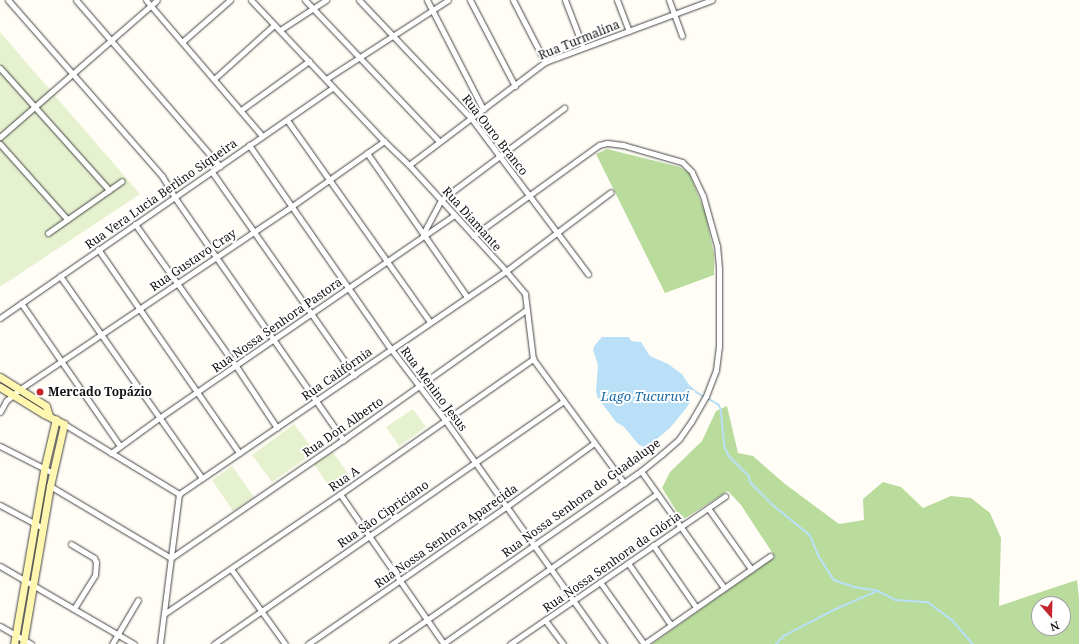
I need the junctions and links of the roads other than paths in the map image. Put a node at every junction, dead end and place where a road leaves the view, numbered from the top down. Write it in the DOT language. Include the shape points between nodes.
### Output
graph roads {
  1 [pos="8,0"];
  2 [pos="76,0"];
  3 [pos="146,0"];
  4 [pos="157,0"];
  5 [pos="230,0"];
  6 [pos="252,0"];
  7 [pos="305,0"];
  8 [pos="326,0"];
  9 [pos="359,0"];
  10 [pos="427,0"];
  11 [pos="448,0"];
  12 [pos="470,0"];
  13 [pos="513,0"];
  14 [pos="565,0"];
  15 [pos="618,0"];
  16 [pos="669,0"];
  17 [pos="712,0"];
  18 [pos="151,6"];
  19 [pos="313,8"];
  20 [pos="432,10"];
  21 [pos="674,14"];
  22 [pos="274,24"];
  23 [pos="280,30"];
  24 [pos="629,31"];
  25 [pos="392,36"];
  26 [pos="682,36"];
  27 [pos="110,40"];
  28 [pos="182,42"];
  29 [pos="583,47"];
  30 [pos="358,57"];
  31 [pos="309,61"];
  32 [pos="545,62"];
  33 [pos="0,68"];
  34 [pos="72,73"];
  35 [pos="214,79"];
  36 [pos="326,79"];
  37 [pos="515,86"];
  38 [pos="333,87"];
  39 [pos="34,106"];
  40 [pos="564,108"];
  41 [pos="483,109"];
  42 [pos="241,110"];
  43 [pos="471,118"];
  44 [pos="286,120"];
  45 [pos="262,136"];
  46 [pos="0,137"];
  47 [pos="384,141"];
  48 [pos="439,141"];
  49 [pos="0,144"];
  50 [pos="250,145"];
  51 [pos="367,153"];
  52 [pos="500,157"];
  53 [pos="408,165"];
  54 [pos="220,166"];
  55 [pos="212,172"];
  56 [pos="330,179"];
  57 [pos="122,181"];
  58 [pos="109,190"];
  59 [pos="611,192"];
  60 [pos="529,195"];
  61 [pos="175,198"];
  62 [pos="441,200"];
  63 [pos="292,206"];
  64 [pos="454,215"];
  65 [pos="67,219"];
  66 [pos="135,224"];
  67 [pos="254,231"];
  68 [pos="48,233"];
  69 [pos="558,233"];
  70 [pos="423,235"];
  71 [pos="472,236"];
  72 [pos="98,249"];
  73 [pos="216,256"];
  74 [pos="386,262"];
  75 [pos="506,271"];
  76 [pos="588,274"];
  77 [pos="60,276"];
  78 [pos="178,282"];
  79 [pos="348,288"];
  80 [pos="467,297"];
  81 [pos="20,303"];
  82 [pos="140,309"];
  83 [pos="526,310"];
  84 [pos="310,314"];
  85 [pos="0,318"];
  86 [pos="430,322"];
  87 [pos="102,335"];
  88 [pos="273,340"];
  89 [pos="391,349"];
  90 [pos="533,358"];
  91 [pos="63,361"];
  92 [pos="236,366"];
  93 [pos="354,375"];
  94 [pos="0,377"];
  95 [pos="419,386"];
  96 [pos="0,387"];
  97 [pos="20,389"];
  98 [pos="197,392"];
  99 [pos="13,394"];
  100 [pos="316,401"];
  101 [pos="564,401"];
  102 [pos="0,412"];
  103 [pos="53,418"];
  104 [pos="159,418"];
  105 [pos="445,420"];
  106 [pos="64,424"];
  107 [pos="277,428"];
  108 [pos="343,440"];
  109 [pos="594,443"];
  110 [pos="0,446"];
  111 [pos="120,446"];
  112 [pos="111,453"];
  113 [pos="239,453"];
  114 [pos="475,463"];
  115 [pos="44,470"];
  116 [pos="641,471"];
  117 [pos="53,473"];
  118 [pos="202,478"];
  119 [pos="624,483"];
  120 [pos="50,486"];
  121 [pos="179,494"];
  122 [pos="340,494"];
  123 [pos="657,494"];
  124 [pos="725,496"];
  125 [pos="0,506"];
  126 [pos="506,507"];
  127 [pos="708,508"];
  128 [pos="34,524"];
  129 [pos="680,527"];
  130 [pos="43,528"];
  131 [pos="369,536"];
  132 [pos="71,544"];
  133 [pos="534,545"];
  134 [pos="653,545"];
  135 [pos="770,556"];
  136 [pos="171,558"];
  137 [pos="628,563"];
  138 [pos="0,566"];
  139 [pos="550,568"];
  140 [pos="231,569"];
  141 [pos="751,570"];
  142 [pos="25,580"];
  143 [pos="400,581"];
  144 [pos="600,582"];
  145 [pos="34,585"];
  146 [pos="724,588"];
  147 [pos="138,600"];
  148 [pos="573,601"];
  149 [pos="696,607"];
  150 [pos="74,609"];
  151 [pos="261,611"];
  152 [pos="164,614"];
  153 [pos="426,620"];
  154 [pos="546,620"];
  155 [pos="671,625"];
  156 [pos="0,626"];
  157 [pos="16,635"];
  158 [pos="117,636"];
  159 [pos="519,638"];
  160 [pos="24,642"];
  161 [pos="444,643"];
  162 [pos="14,644"];
  163 [pos="31,644"];
  164 [pos="112,644"];
  165 [pos="134,644"];
  166 [pos="160,644"];
  167 [pos="214,644"];
  168 [pos="285,644"];
  169 [pos="308,644"];
  170 [pos="392,644"];
  171 [pos="510,644"];
  172 [pos="523,644"];
  173 [pos="563,644"];
  174 [pos="604,644"];
  175 [pos="644,644"];
  1 -- 34 [label="street"];
  2 -- 27 [label="street"];
  3 -- 18 [label="street"];
  4 -- 18 [label="street"];
  5 -- 28 [label="street"];
  6 -- 22 [label="street, Rua Diamante"];
  7 -- 19 [label="street"];
  8 -- 19 [label="street"];
  9 -- 25 [label="street, Rua Ouro Branco"];
  10 -- 20 [label="street"];
  11 -- 20 [label="street"];
  12 -- 37 [label="street"];
  13 -- 32 [label="street"];
  14 -- 29 [label="street"];
  15 -- 24 [label="street"];
  16 -- 21 [label="street"];
  17 -- 21 [label="street, Rua Turmalina"];
  18 -- 27 [label="street"];
  18 -- 28 [label="street"];
  19 -- 23 [label="street"];
  19 -- 30 [label="street"];
  20 -- 25 [label="street"];
  20 -- 41 [label="street"];
  21 -- 24 [label="street, Rua Turmalina"];
  21 -- 26 [label="street"];
  22 -- 23 [label="street, Rua Diamante"];
  22 -- 35 [label="street"];
  23 -- 31 [label="street, Rua Diamante"];
  24 -- 29 [label="street, Rua Turmalina"];
  25 -- 30 [label="street"];
  25 -- 43 [label="street, Rua Ouro Branco"];
  27 -- 34 [label="street"];
  27 -- 54 [label="street"];
  28 -- 35 [label="street"];
  29 -- 32 [label="street, Rua Turmalina"];
  30 -- 36 [label="street"];
  30 -- 48 [label="street"];
  31 -- 36 [label="street, Rua Diamante"];
  31 -- 42 [label="street"];
  32 -- 37 [label="street, Rua Turmalina"];
  33 -- 39 [label="street"];
  34 -- 39 [label="street"];
  34 -- 61 [label="street" via="162,176"];
  35 -- 42 [label="street"];
  36 -- 38 [label="street, Rua Diamante"];
  37 -- 41 [label="street, Rua Turmalina"];
  38 -- 44 [label="street, Rua Vera Lucia Berlino Siqueira"];
  38 -- 47 [label="street, Rua Diamante"];
  39 -- 46 [label="street"];
  39 -- 58 [label="street"];
  40 -- 52 [label="street"];
  41 -- 43 [label="street, Rua Turmalina"];
  42 -- 45 [label="street"];
  43 -- 48 [label="street, Rua Turmalina"];
  43 -- 52 [label="street, Rua Ouro Branco"];
  44 -- 45 [label="street, Rua Vera Lucia Berlino Siqueira"];
  44 -- 56 [label="street"];
  45 -- 50 [label="street, Rua Vera Lucia Berlino Siqueira"];
  47 -- 51 [label="street, Rua Gustavo Cray"];
  47 -- 53 [label="street, Rua Diamante"];
  48 -- 53 [label="street, Rua Turmalina"];
  49 -- 65 [label="street"];
  50 -- 54 [label="street, Rua Vera Lucia Berlino Siqueira"];
  50 -- 63 [label="street, Rua Menino Jesus"];
  51 -- 56 [label="street, Rua Gustavo Cray"];
  51 -- 70 [label="street"];
  52 -- 60 [label="street, Rua Ouro Branco"];
  52 -- 62 [label="street"];
  53 -- 62 [label="street, Rua Diamante"];
  54 -- 55 [label="street, Rua Vera Lucia Berlino Siqueira"];
  55 -- 61 [label="street, Rua Vera Lucia Berlino Siqueira"];
  55 -- 67 [label="street"];
  56 -- 63 [label="street, Rua Gustavo Cray"];
  56 -- 74 [label="street"];
  57 -- 58 [label="street"];
  58 -- 65 [label="street"];
  59 -- 69 [label="street, Rua Califórnia"];
  60 -- 69 [label="street, Rua Ouro Branco"];
  60 -- 71 [label="street"];
  60 -- 116 [label="street, Rua Nossa Senhora do Guadalupe" via="592,149 603,144 615,144 682,162 692,172 703,196 714,232 719,268 718,361 714,378 691,422 679,439"];
  61 -- 66 [label="street, Rua Vera Lucia Berlino Siqueira"];
  61 -- 73 [label="street"];
  62 -- 64 [label="street, Rua Diamante"];
  62 -- 70 [label="street"];
  63 -- 67 [label="street, Rua Gustavo Cray"];
  63 -- 79 [label="street, Rua Menino Jesus"];
  64 -- 70 [label="street, Rua Nossa Senhora Pastora"];
  64 -- 71 [label="street, Rua Diamante"];
  65 -- 68 [label="street"];
  66 -- 72 [label="street, Rua Vera Lucia Berlino Siqueira"];
  66 -- 78 [label="street"];
  67 -- 73 [label="street, Rua Gustavo Cray"];
  67 -- 84 [label="street"];
  69 -- 75 [label="street, Rua Califórnia"];
  69 -- 76 [label="street, Rua Ouro Branco"];
  70 -- 74 [label="street, Rua Nossa Senhora Pastora"];
  70 -- 80 [label="street"];
  71 -- 75 [label="street, Rua Diamante"];
  72 -- 77 [label="street, Rua Vera Lucia Berlino Siqueira"];
  72 -- 82 [label="street"];
  73 -- 78 [label="street, Rua Gustavo Cray"];
  73 -- 88 [label="street"];
  74 -- 79 [label="street, Rua Nossa Senhora Pastora"];
  74 -- 86 [label="street"];
  75 -- 80 [label="street, Rua Califórnia"];
  75 -- 83 [label="street, Rua Diamante" via="524,294"];
  77 -- 81 [label="street, Rua Vera Lucia Berlino Siqueira"];
  77 -- 87 [label="street"];
  78 -- 82 [label="street, Rua Gustavo Cray"];
  78 -- 92 [label="street"];
  79 -- 84 [label="street, Rua Nossa Senhora Pastora"];
  79 -- 89 [label="street, Rua Menino Jesus"];
  80 -- 86 [label="street, Rua Califórnia"];
  81 -- 85 [label="street, Rua Vera Lucia Berlino Siqueira"];
  81 -- 91 [label="street"];
  82 -- 87 [label="street, Rua Gustavo Cray"];
  82 -- 98 [label="street"];
  83 -- 90 [label="street, Rua Diamante"];
  83 -- 95 [label="street, Rua Don Alberto"];
  84 -- 88 [label="street, Rua Nossa Senhora Pastora"];
  84 -- 93 [label="street"];
  86 -- 89 [label="street, Rua Califórnia"];
  87 -- 91 [label="street, Rua Gustavo Cray"];
  87 -- 104 [label="street"];
  88 -- 92 [label="street, Rua Nossa Senhora Pastora"];
  88 -- 100 [label="street"];
  89 -- 93 [label="street, Rua Califórnia"];
  89 -- 95 [label="street, Rua Menino Jesus"];
  90 -- 101 [label="street, Rua Diamante"];
  90 -- 105 [label="street, Rua A"];
  91 -- 97 [label="street, Rua Gustavo Cray"];
  91 -- 111 [label="street"];
  92 -- 98 [label="street, Rua Nossa Senhora Pastora"];
  92 -- 107 [label="street"];
  93 -- 100 [label="street, Rua Califórnia"];
  94 -- 97 [label="street"];
  95 -- 105 [label="street, Rua Menino Jesus"];
  95 -- 108 [label="street, Rua Don Alberto"];
  96 -- 99 [label="street"];
  97 -- 99 [label="street, Rua Gustavo Cray"];
  97 -- 103 [label="street" via="46,406"];
  98 -- 104 [label="street, Rua Nossa Senhora Pastora"];
  98 -- 113 [label="street"];
  99 -- 102 [label="street, Rua Gustavo Cray"];
  99 -- 103 [label="street"];
  100 -- 107 [label="street, Rua Califórnia"];
  100 -- 108 [label="street"];
  101 -- 109 [label="street, Rua Diamante"];
  101 -- 114 [label="street, Rua São Cipriciano"];
  103 -- 106 [label="street"];
  103 -- 115 [label="street"];
  104 -- 111 [label="street, Rua Nossa Senhora Pastora"];
  104 -- 118 [label="street"];
  105 -- 114 [label="street, Rua Menino Jesus"];
  105 -- 122 [label="street, Rua A"];
  106 -- 112 [label="street"];
  106 -- 117 [label="street"];
  107 -- 113 [label="street, Rua Califórnia"];
  108 -- 136 [label="street, Rua Don Alberto"];
  109 -- 119 [label="street, Rua Diamante"];
  109 -- 126 [label="street, Rua Nossa Senhora Aparecida"];
  110 -- 115 [label="street"];
  111 -- 112 [label="street, Rua Nossa Senhora Pastora"];
  112 -- 121 [label="street"];
  113 -- 118 [label="street, Rua Califórnia"];
  114 -- 126 [label="street, Rua Menino Jesus"];
  114 -- 131 [label="street, Rua São Cipriciano"];
  115 -- 117 [label="street"];
  115 -- 128 [label="street"];
  116 -- 119 [label="street, Rua Nossa Senhora do Guadalupe"];
  116 -- 123 [label="street"];
  117 -- 120 [label="street"];
  118 -- 121 [label="street, Rua Califórnia"];
  119 -- 133 [label="street, Rua Nossa Senhora do Guadalupe"];
  120 -- 130 [label="street"];
  120 -- 136 [label="street"];
  121 -- 136 [label="street"];
  122 -- 131 [label="street"];
  122 -- 140 [label="street, Rua A"];
  123 -- 129 [label="street"];
  123 -- 139 [label="street"];
  124 -- 127 [label="street, Rua Nossa Senhora da Glória"];
  125 -- 128 [label="street"];
  126 -- 133 [label="street, Rua Menino Jesus"];
  126 -- 143 [label="street, Rua Nossa Senhora Aparecida"];
  127 -- 129 [label="street, Rua Nossa Senhora da Glória"];
  127 -- 141 [label="street"];
  128 -- 130 [label="street"];
  128 -- 142 [label="street"];
  129 -- 134 [label="street, Rua Nossa Senhora da Glória"];
  129 -- 146 [label="street"];
  130 -- 145 [label="street"];
  131 -- 143 [label="street"];
  131 -- 151 [label="street, Rua São Cipriciano"];
  132 -- 150 [label="street" via="94,558 96,562 95,575"];
  133 -- 139 [label="street, Rua Menino Jesus"];
  133 -- 153 [label="street, Rua Nossa Senhora do Guadalupe"];
  134 -- 137 [label="street, Rua Nossa Senhora da Glória"];
  134 -- 149 [label="street"];
  135 -- 141 [label="street"];
  136 -- 152 [label="street"];
  137 -- 144 [label="street, Rua Nossa Senhora da Glória"];
  137 -- 155 [label="street"];
  138 -- 142 [label="street"];
  139 -- 148 [label="street, Rua Menino Jesus"];
  139 -- 161 [label="street"];
  140 -- 151 [label="street"];
  140 -- 152 [label="street, Rua A"];
  141 -- 146 [label="street"];
  142 -- 145 [label="street"];
  142 -- 157 [label="street"];
  143 -- 153 [label="street"];
  143 -- 169 [label="street, Rua Nossa Senhora Aparecida"];
  144 -- 148 [label="street, Rua Nossa Senhora da Glória"];
  144 -- 175 [label="street"];
  145 -- 150 [label="street"];
  145 -- 160 [label="street"];
  146 -- 149 [label="street"];
  147 -- 158 [label="street"];
  148 -- 154 [label="street, Rua Nossa Senhora da Glória"];
  148 -- 174 [label="street, Rua Menino Jesus"];
  149 -- 155 [label="street"];
  150 -- 158 [label="street"];
  151 -- 167 [label="street, Rua São Cipriciano"];
  151 -- 168 [label="street"];
  152 -- 166 [label="street"];
  153 -- 161 [label="street"];
  153 -- 170 [label="street, Rua Nossa Senhora do Guadalupe"];
  154 -- 159 [label="street, Rua Nossa Senhora da Glória"];
  154 -- 173 [label="street"];
  155 -- 175 [label="street"];
  156 -- 157 [label="street"];
  157 -- 160 [label="street"];
  157 -- 162 [label="street"];
  158 -- 164 [label="street"];
  158 -- 165 [label="street"];
  159 -- 171 [label="street, Rua Nossa Senhora da Glória"];
  159 -- 172 [label="street"];
  160 -- 163 [label="street"];
}
